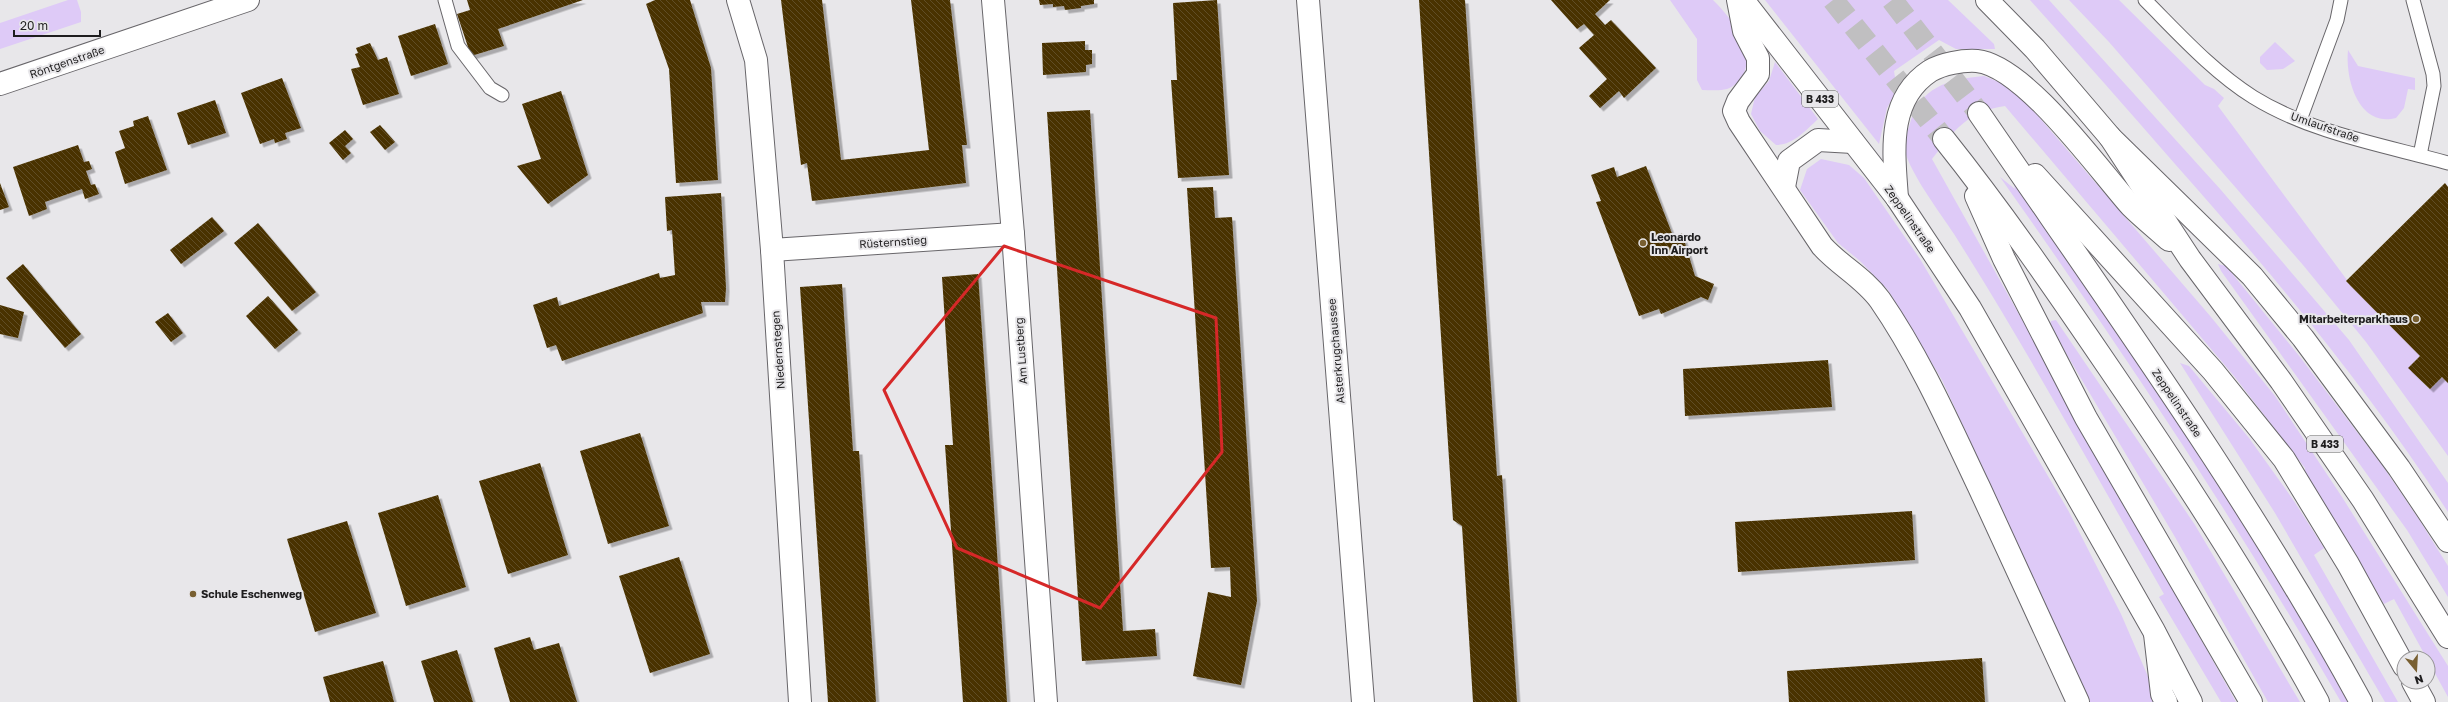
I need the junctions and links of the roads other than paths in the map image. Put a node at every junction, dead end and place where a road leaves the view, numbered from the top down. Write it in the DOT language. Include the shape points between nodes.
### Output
graph roads {
  1 [pos="248,0"];
  2 [pos="445,0"];
  3 [pos="738,0"];
  4 [pos="993,0"];
  5 [pos="1309,0"];
  6 [pos="1738,0"];
  7 [pos="1743,0"];
  8 [pos="1987,0"];
  9 [pos="2145,0"];
  10 [pos="2341,0"];
  11 [pos="2413,0"];
  12 [pos="0,84"];
  13 [pos="502,95"];
  14 [pos="2300,120"];
  15 [pos="2110,137"];
  16 [pos="1944,139"];
  17 [pos="1853,142"];
  18 [pos="2420,155"];
  19 [pos="1960,160"];
  20 [pos="2448,163"];
  21 [pos="1784,187"];
  22 [pos="1897,198"];
  23 [pos="1013,234"];
  24 [pos="772,250"];
  25 [pos="2190,259"];
  26 [pos="2448,541"];
  27 [pos="2154,631"];
  28 [pos="2448,637"];
  29 [pos="2396,651"];
  30 [pos="2417,690"];
  31 [pos="800,702"];
  32 [pos="1046,702"];
  33 [pos="1363,702"];
  34 [pos="2078,702"];
  35 [pos="2166,702"];
  36 [pos="2191,702"];
  37 [pos="2251,702"];
  38 [pos="2318,702"];
  39 [pos="2361,702"];
  40 [pos="2424,702"];
  1 -- 12 [label="main road, Röntgenstraße"];
  2 -- 13 [label="lane" via="458,46 490,88"];
  3 -- 24 [label="main road, Niedernstegen" via="756,60"];
  4 -- 23 [label="main road, Am Lustberg"];
  5 -- 33 [label="main road, Alsterkrugchaussee"];
  6 -- 21 [label="main road" via="1744,31 1758,58 1758,74 1738,101 1734,111"];
  7 -- 17 [label="main road, Zeppelinstraße / B 433"];
  8 -- 15 [label="main road, B 433" via="2035,49"];
  9 -- 14 [label="lane, Umlaufstraße" via="2206,61 2253,97"];
  10 -- 14 [label="lane" via="2337,20"];
  11 -- 18 [label="lane" via="2434,86"];
  14 -- 18 [label="lane, Umlaufstraße"];
  15 -- 25 [label="main road, B 433"];
  15 -- 26 [label="main road" via="2252,276 2303,338 2399,468"];
  16 -- 19 [label="main road"];
  17 -- 21 [label="main road" via="1818,140 1788,161"];
  17 -- 22 [label="main road, Zeppelinstraße / B 433"];
  18 -- 20 [label="lane, Umlaufstraße"];
  19 -- 37 [label="main road" via="2004,259 2086,418"];
  19 -- 38 [label="main road" via="2036,261 2164,448 2292,654"];
  21 -- 34 [label="main road" via="1822,246 1879,299 1924,375"];
  22 -- 25 [label="main road" via="1893,137 1896,119 1912,88 1935,68 1956,62 1977,61 2000,70 2045,104 2132,207"];
  22 -- 27 [label="main road, Zeppelinstraße / B 433" via="1970,308"];
  23 -- 24 [label="main road, Rüsternstieg"];
  23 -- 32 [label="main road, Am Lustberg"];
  24 -- 31 [label="main road, Niedernstegen"];
  25 -- 28 [label="main road, B 433" via="2282,381"];
  27 -- 35 [label="main road, Zeppelinstraße" via="2162,694"];
  27 -- 36 [label="main road, Zeppelinstraße / B 433"];
  29 -- 39 [label="main road, Zeppelinstraße" via="2348,564 2284,459 2213,372 1979,113 2196,430 2324,635"];
  30 -- 40 [label="main road"];
}
